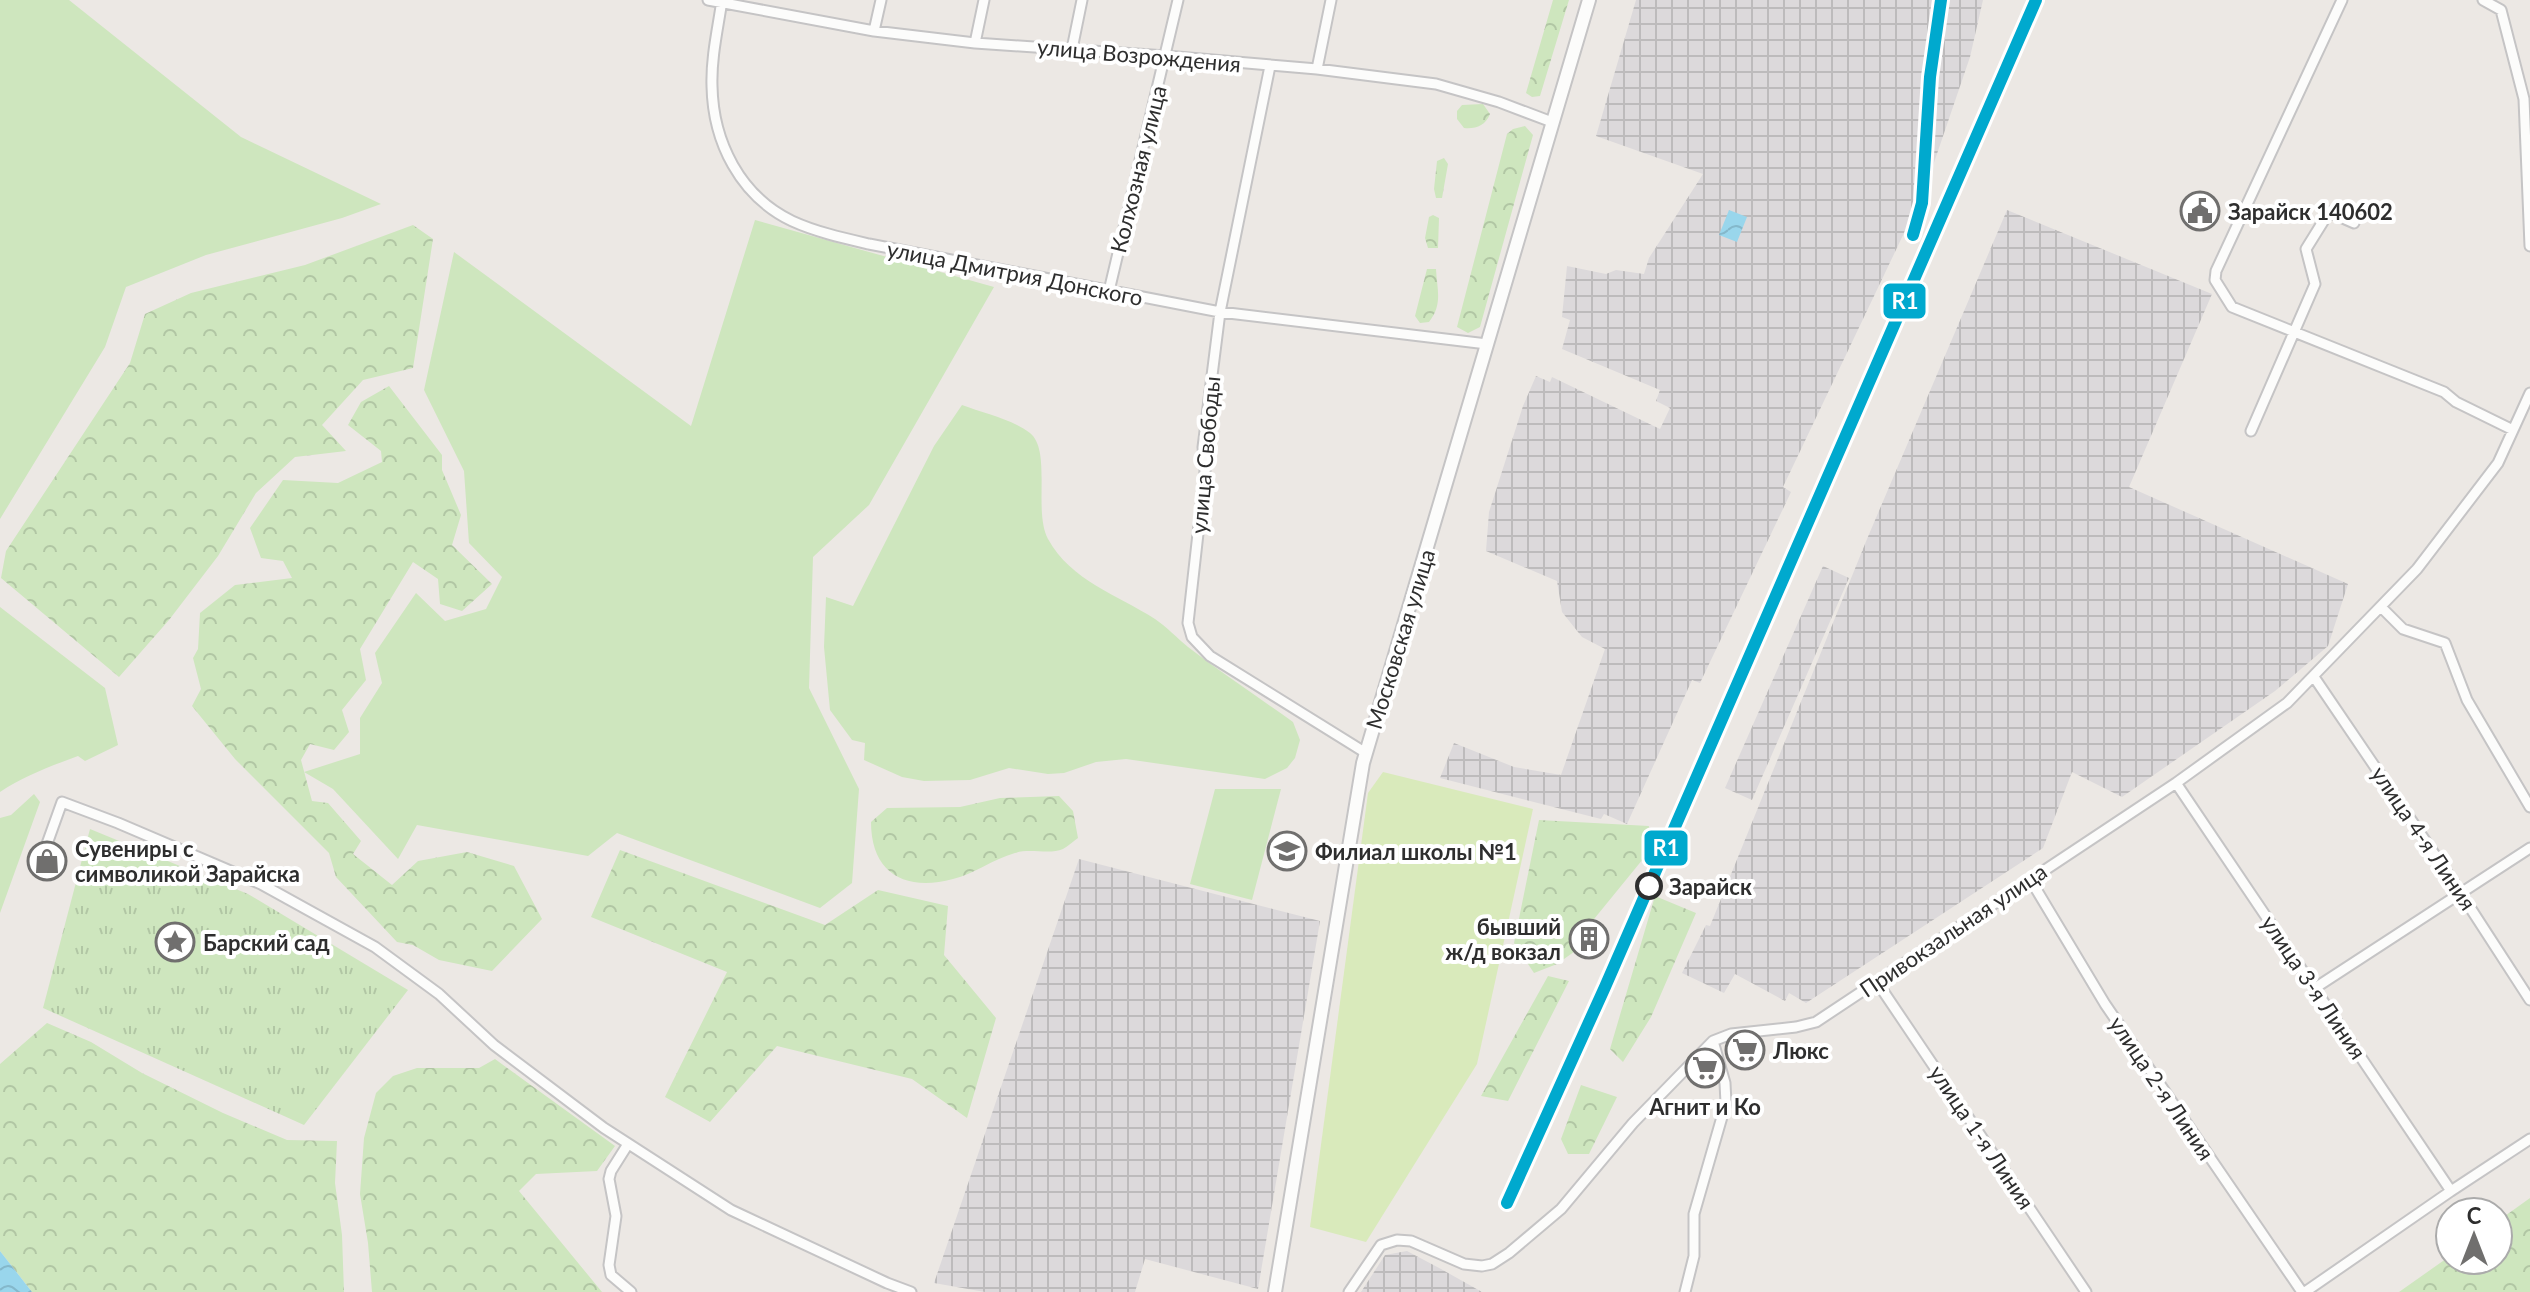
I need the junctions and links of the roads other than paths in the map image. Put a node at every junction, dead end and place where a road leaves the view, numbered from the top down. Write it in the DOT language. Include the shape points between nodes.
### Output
graph roads {
  1 [pos="708,0"];
  2 [pos="881,0"];
  3 [pos="984,0"];
  4 [pos="1082,0"];
  5 [pos="1178,0"];
  6 [pos="1331,0"];
  7 [pos="1589,0"];
  8 [pos="2342,0"];
  9 [pos="2483,0"];
  10 [pos="722,2"];
  11 [pos="874,31"];
  12 [pos="975,43"];
  13 [pos="1072,49"];
  14 [pos="1166,56"];
  15 [pos="1270,66"];
  16 [pos="1317,69"];
  17 [pos="1552,122"];
  18 [pos="2354,223"];
  19 [pos="2530,246"];
  20 [pos="1109,291"];
  21 [pos="1220,312"];
  22 [pos="2294,332"];
  23 [pos="1487,344"];
  24 [pos="2530,393"];
  25 [pos="2513,430"];
  26 [pos="2251,431"];
  27 [pos="2381,607"];
  28 [pos="2314,677"];
  29 [pos="1366,753"];
  30 [pos="2176,783"];
  31 [pos="2530,807"];
  32 [pos="2530,848"];
  33 [pos="43,855"];
  34 [pos="2030,879"];
  35 [pos="2460,892"];
  36 [pos="1877,982"];
  37 [pos="2315,988"];
  38 [pos="2530,1000"];
  39 [pos="1713,1041"];
  40 [pos="2530,1139"];
  41 [pos="628,1144"];
  42 [pos="2451,1191"];
  43 [pos="631,1292"];
  44 [pos="911,1292"];
  45 [pos="1275,1292"];
  46 [pos="1349,1292"];
  47 [pos="1685,1292"];
  48 [pos="2086,1292"];
  49 [pos="2303,1292"];
  1 -- 10 [label="street, улица Возрождения"];
  2 -- 11 [label="street"];
  3 -- 12 [label="street"];
  4 -- 13 [label="street"];
  5 -- 14 [label="street, Колхозная улица"];
  6 -- 16 [label="street"];
  7 -- 17 [label="main road, Московская улица"];
  8 -- 22 [label="street" via="2214,275 2232,307"];
  9 -- 19 [label="street" via="2501,10 2523,95"];
  10 -- 11 [label="street, улица Возрождения"];
  10 -- 20 [label="street, улица Дмитрия Донского" via="711,83 713,113 740,178 771,208 813,229 869,244"];
  11 -- 12 [label="street, улица Возрождения"];
  12 -- 13 [label="street, улица Возрождения"];
  13 -- 14 [label="street, улица Возрождения"];
  14 -- 15 [label="street, улица Возрождения"];
  14 -- 20 [label="street, Колхозная улица"];
  15 -- 16 [label="street, улица Возрождения"];
  15 -- 21 [label="street, улица Свободы"];
  16 -- 17 [label="street, улица Возрождения" via="1436,84"];
  17 -- 23 [label="main road, Московская улица"];
  18 -- 22 [label="street" via="2329,212 2306,249 2315,284"];
  20 -- 21 [label="street, улица Дмитрия Донского"];
  21 -- 23 [label="street, улица Дмитрия Донского"];
  21 -- 29 [label="street, улица Свободы" via="1203,447 1205,471 1188,623 1192,637 1210,656"];
  22 -- 25 [label="street" via="2444,392"];
  22 -- 26 [label="street"];
  23 -- 29 [label="main road, Московская улица"];
  24 -- 25 [label="street, Привокзальная улица"];
  25 -- 27 [label="street, Привокзальная улица" via="2498,463"];
  27 -- 28 [label="street, Привокзальная улица"];
  27 -- 31 [label="street" via="2403,629 2445,643 2467,700"];
  28 -- 30 [label="street, Привокзальная улица" via="2276,713"];
  28 -- 35 [label="street, улица 4-я Линия"];
  29 -- 45 [label="main road, Московская улица"];
  30 -- 34 [label="street, Привокзальная улица"];
  30 -- 37 [label="street, улица 3-я Линия"];
  32 -- 35 [label="street"];
  33 -- 41 [label="street" via="62,802 261,884 388,957 439,994 494,1045"];
  34 -- 36 [label="street, Привокзальная улица"];
  34 -- 49 [label="street, улица 2-я Линия" via="2105,1004"];
  35 -- 37 [label="street"];
  35 -- 38 [label="street, улица 4-я Линия"];
  36 -- 39 [label="street, Привокзальная улица" via="1816,1022"];
  36 -- 48 [label="street, улица 1-я Линия"];
  37 -- 42 [label="street, улица 3-я Линия"];
  39 -- 46 [label="street" via="1633,1123 1561,1209 1509,1253 1492,1264 1464,1264 1397,1240 1381,1245"];
  39 -- 47 [label="street" via="1726,1103 1694,1214 1694,1256"];
  40 -- 42 [label="street"];
  41 -- 43 [label="street" via="609,1179 614,1202 609,1265 611,1275"];
  41 -- 44 [label="street" via="731,1210"];
  42 -- 49 [label="street"];
}
